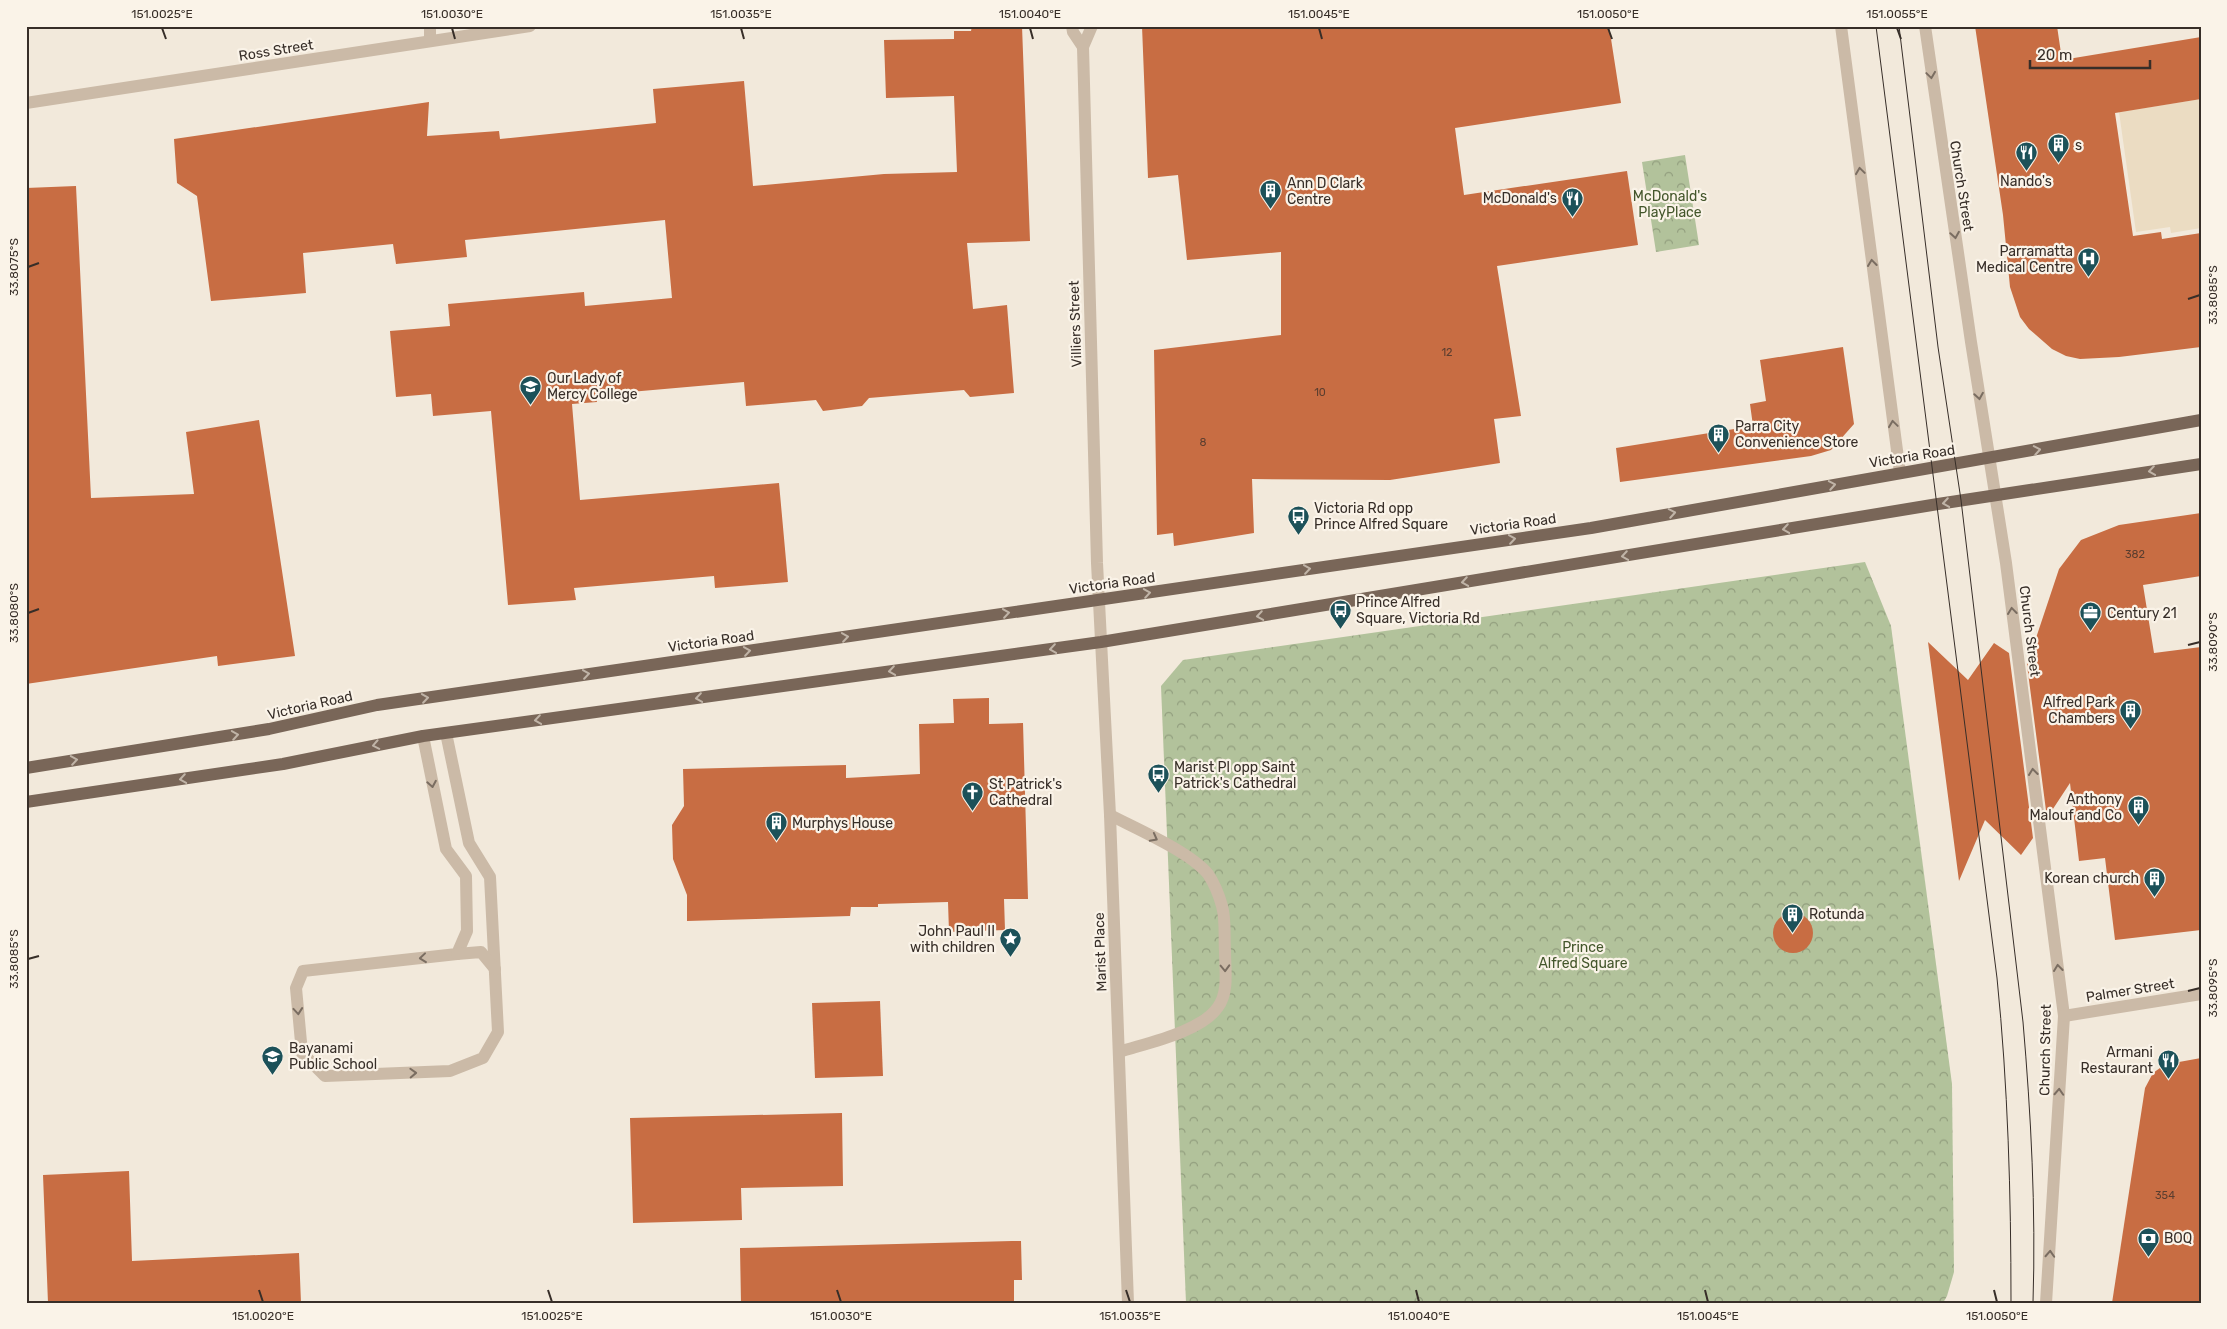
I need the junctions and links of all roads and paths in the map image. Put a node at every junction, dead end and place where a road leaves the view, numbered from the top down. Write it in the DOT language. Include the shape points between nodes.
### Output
graph roads {
  1 [pos="430,26"];
  2 [pos="530,26"];
  3 [pos="1072,26"];
  4 [pos="1092,26"];
  5 [pos="1841,26"];
  6 [pos="1925,26"];
  7 [pos="430,41"];
  8 [pos="1083,47"];
  9 [pos="26,103"];
  10 [pos="2201,420"];
  11 [pos="1990,458"];
  12 [pos="2201,464"];
  13 [pos="1900,473"];
  14 [pos="1994,495"];
  15 [pos="1098,600"];
  16 [pos="1101,642"];
  17 [pos="446,733"];
  18 [pos="424,736"];
  19 [pos="26,768"];
  20 [pos="26,802"];
  21 [pos="1110,815"];
  22 [pos="457,954"];
  23 [pos="495,969"];
  24 [pos="2201,994"];
  25 [pos="2064,1016"];
  26 [pos="1119,1052"];
  27 [pos="1128,1303"];
  28 [pos="2046,1303"];
  1 -- 7 [label="street"];
  2 -- 7 [label="street, Ross Street"];
  3 -- 8 [label="street"];
  4 -- 8 [label="street"];
  13 -- 5 [label="street, one-way"];
  6 -- 11 [label="street, Church Street, one-way"];
  7 -- 9 [label="street, Ross Street"];
  8 -- 15 [label="street, Villiers Street"];
  11 -- 10 [label="main road, Victoria Road, one-way"];
  11 -- 13 [label="main road, Victoria Road"];
  11 -- 14 [label="street, Church Street"];
  12 -- 14 [label="main road, one-way"];
  15 -- 13 [label="main road, Victoria Road, one-way" via="1591,528"];
  14 -- 16 [label="main road, one-way"];
  25 -- 14 [label="street, Church Street, one-way" via="2006,563"];
  15 -- 16 [label="street, Marist Place"];
  19 -- 15 [label="main road, Victoria Road, one-way" via="270,729 377,705"];
  16 -- 17 [label="main road, one-way"];
  16 -- 21 [label="street, Marist Place"];
  17 -- 18 [label="main road"];
  17 -- 23 [label="street" via="469,843 490,877"];
  18 -- 20 [label="main road, one-way" via="283,764"];
  18 -- 22 [label="street, one-way" via="446,850 466,876 468,931"];
  21 -- 26 [label="street, Marist Place"];
  21 -- 26 [label="street, one-way" via="1160,841 1208,874 1222,908 1226,979 1218,1007 1205,1020 1188,1029"];
  22 -- 23 [label="street" via="482,952"];
  22 -- 23 [label="street, one-way" via="303,971 296,988 302,1053 325,1076 450,1071 483,1058 498,1032"];
  24 -- 25 [label="street, Palmer Street"];
  28 -- 25 [label="street, Church Street, one-way"];
  26 -- 27 [label="street, Marist Place"];
}
